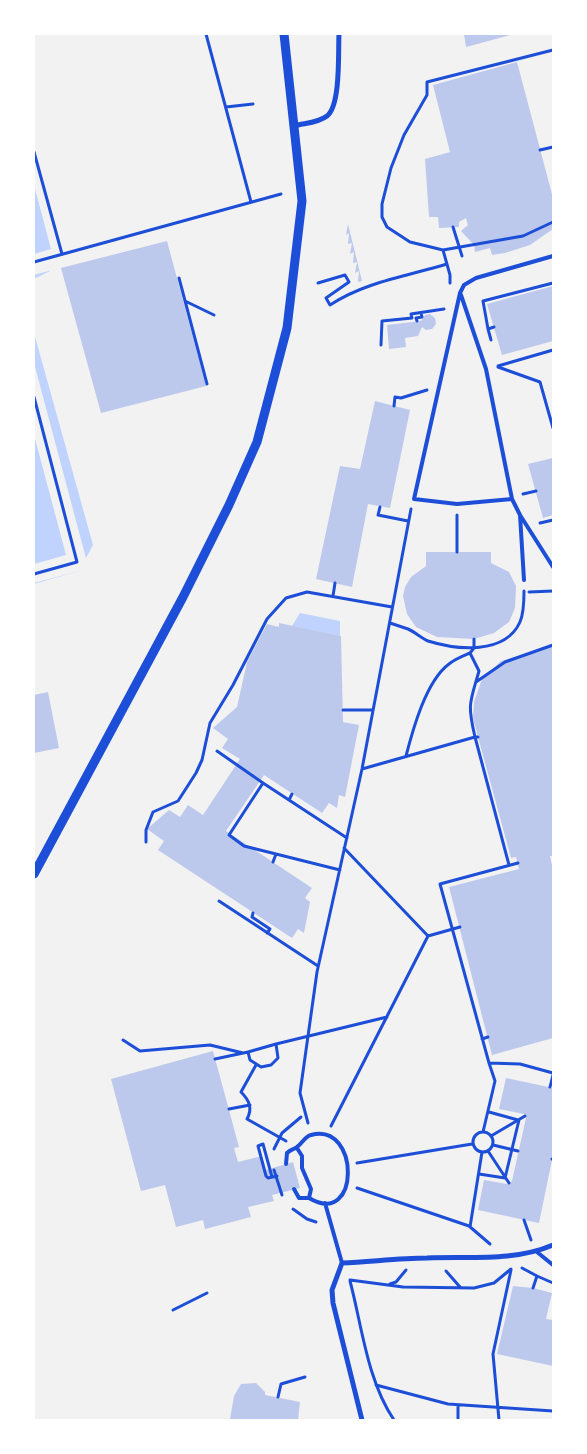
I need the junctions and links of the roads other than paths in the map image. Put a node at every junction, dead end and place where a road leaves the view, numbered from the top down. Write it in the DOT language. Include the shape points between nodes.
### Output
graph roads {
  1 [pos="284,34"];
  2 [pos="339,34"];
  3 [pos="294,126"];
  4 [pos="553,256"];
  5 [pos="460,293"];
  6 [pos="512,499"];
  7 [pos="520,515"];
  8 [pos="553,567"];
  9 [pos="524,580"];
  10 [pos="34,874"];
  11 [pos="297,1148"];
  12 [pos="286,1164"];
  13 [pos="294,1189"];
  14 [pos="309,1198"];
  15 [pos="325,1203"];
  16 [pos="553,1245"];
  17 [pos="538,1252"];
  18 [pos="342,1263"];
  19 [pos="553,1264"];
  20 [pos="362,1420"];
  1 -- 3 [label="street"];
  2 -- 3 [label="street" via="336,106 318,121"];
  3 -- 10 [label="street" via="301,189 300,230 287,328 257,442 183,598"];
  4 -- 5 [label="lane" via="476,278 464,285"];
  5 -- 6 [label="lane" via="486,369"];
  5 -- 6 [label="lane" via="414,499 457,504"];
  6 -- 7 [label="lane"];
  7 -- 8 [label="lane"];
  7 -- 9 [label="lane"];
  11 -- 12 [label="lane" via="287,1153"];
  11 -- 14 [label="lane" via="311,1189"];
  11 -- 15 [label="lane" via="311,1134 326,1135 342,1148 350,1174 348,1184 333,1201"];
  13 -- 14 [label="lane" via="299,1198"];
  14 -- 15 [label="lane"];
  15 -- 18 [label="lane"];
  16 -- 17 [label="street"];
  17 -- 18 [label="street"];
  17 -- 19 [label="lane"];
  18 -- 20 [label="street" via="335,1276 333,1303"];
}
